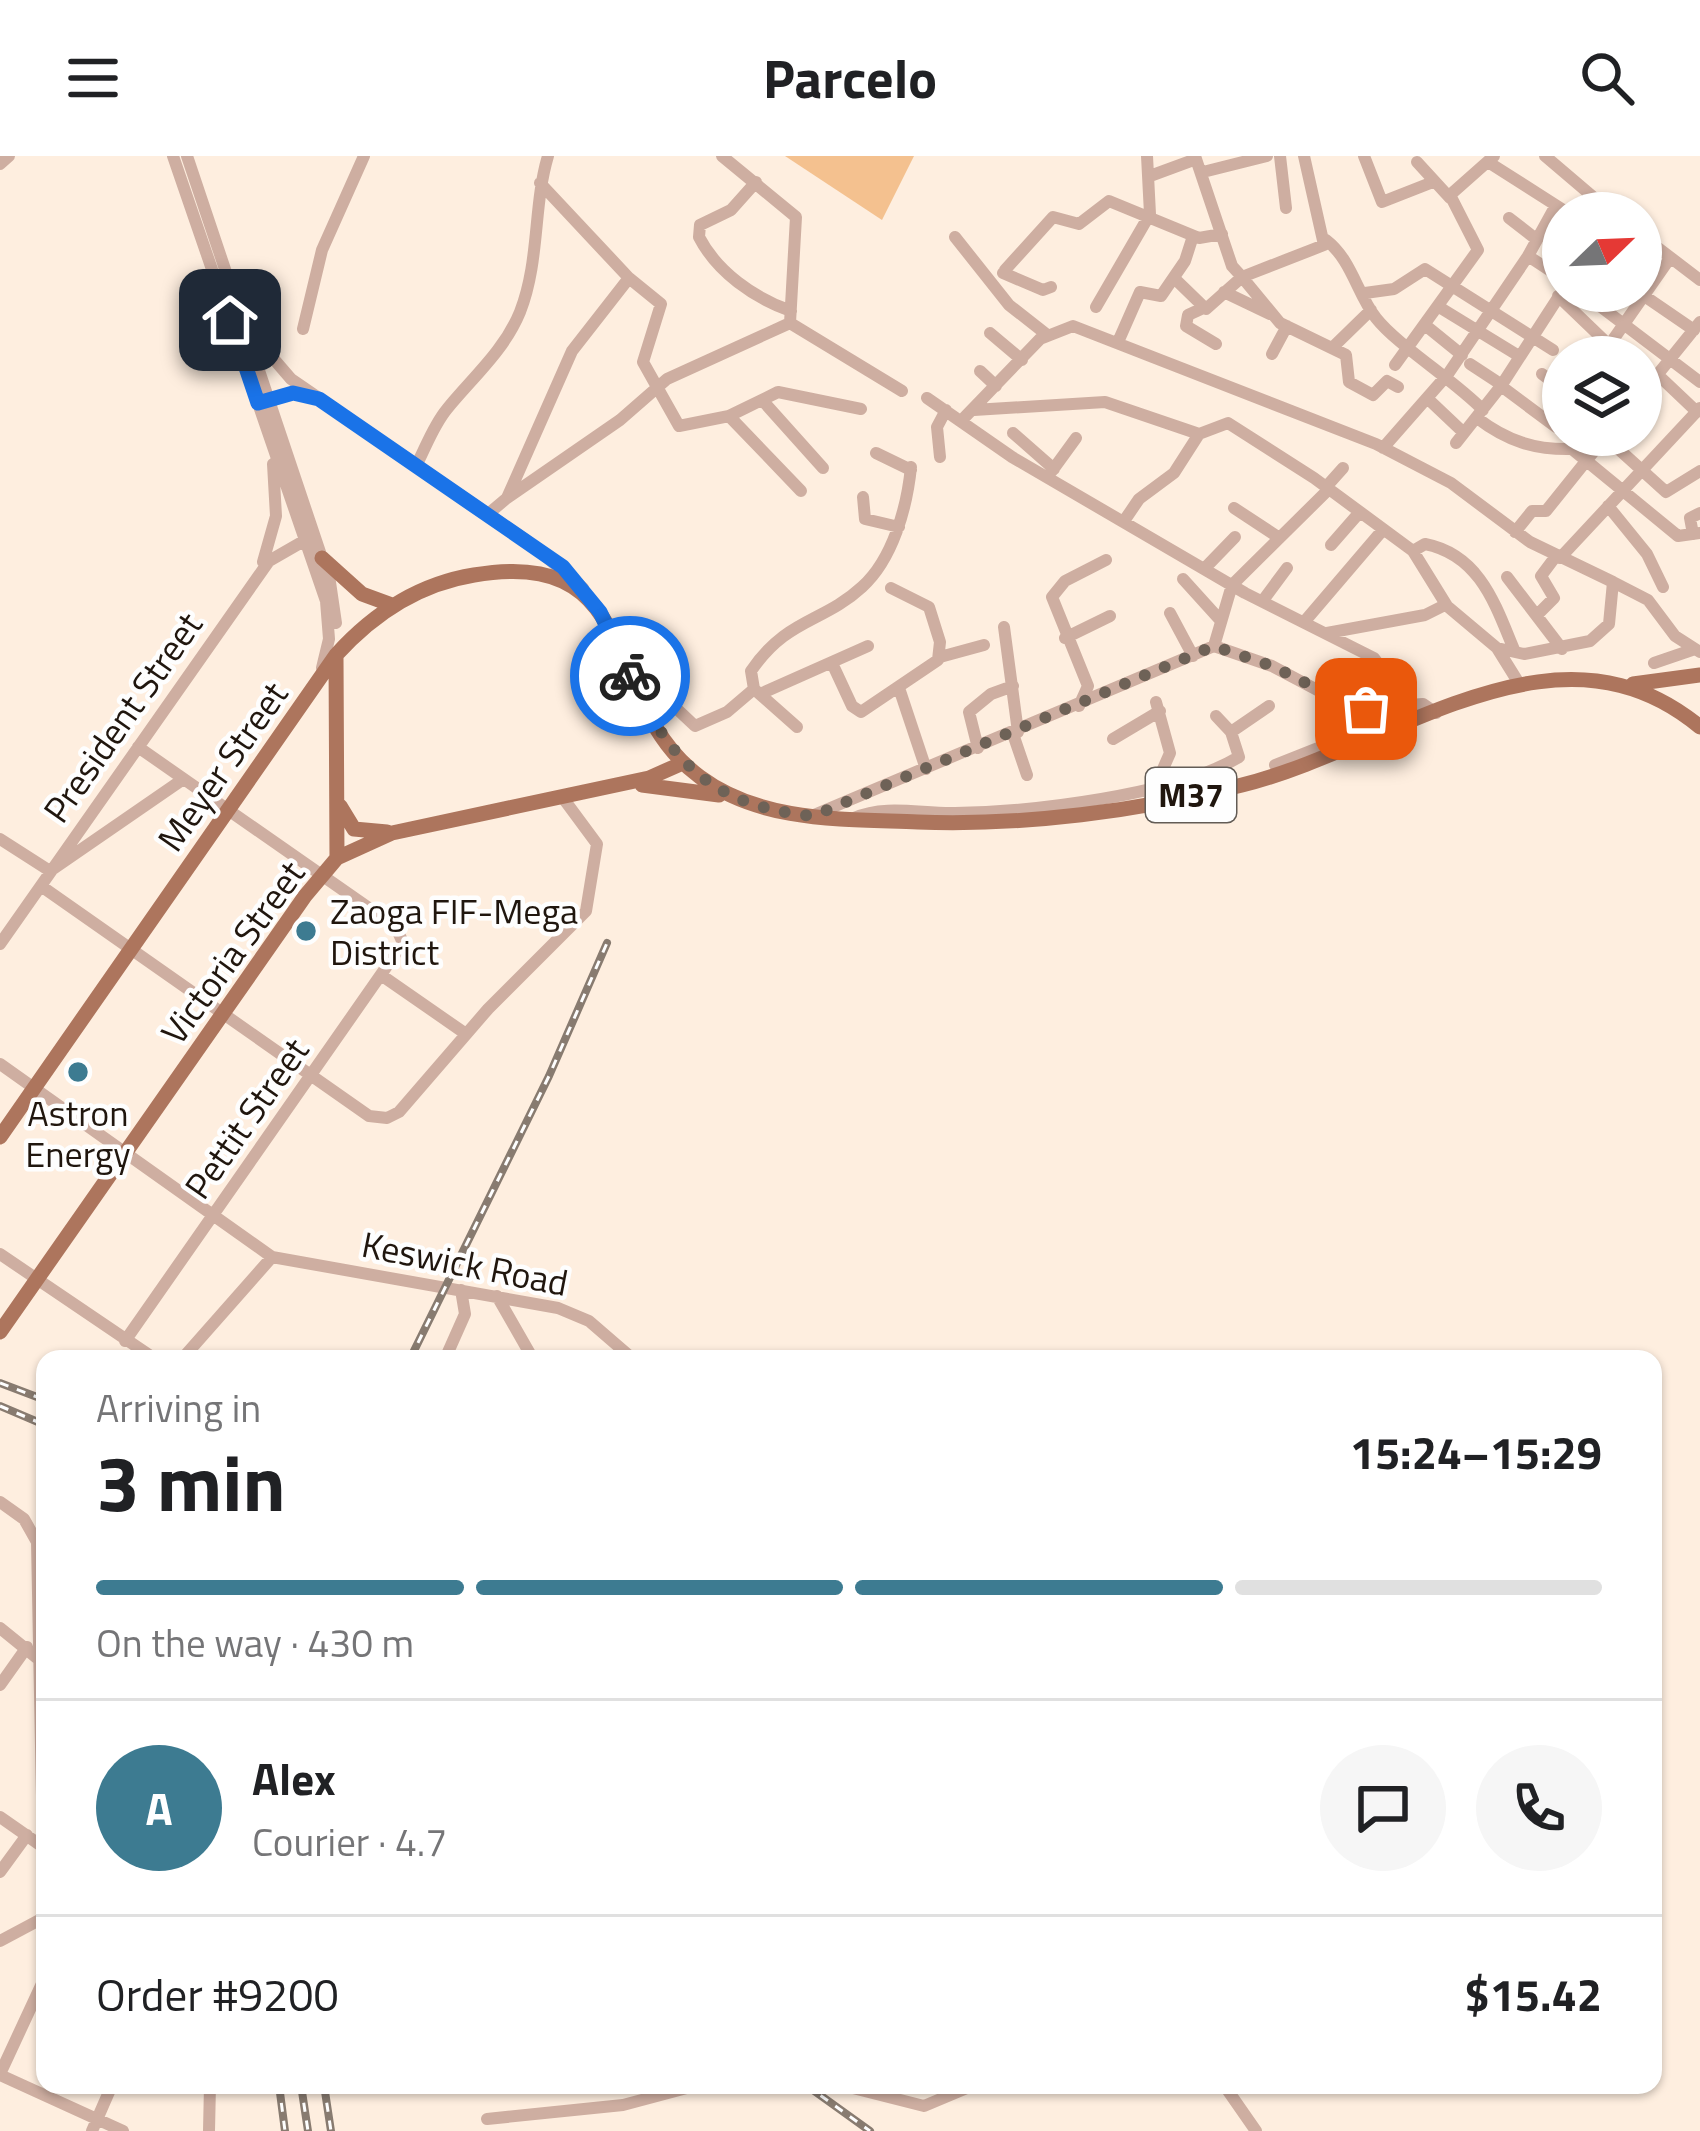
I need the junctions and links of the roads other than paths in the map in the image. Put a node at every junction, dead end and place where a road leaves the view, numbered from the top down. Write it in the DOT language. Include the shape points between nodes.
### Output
graph roads {
  1 [pos="9,156"];
  2 [pos="173,156"];
  3 [pos="187,156"];
  4 [pos="548,156"];
  5 [pos="722,156"];
  6 [pos="1147,156"];
  7 [pos="1267,156"];
  8 [pos="1280,156"];
  9 [pos="1304,156"];
  10 [pos="1364,156"];
  11 [pos="1546,156"];
  12 [pos="359,158"];
  13 [pos="1491,159"];
  14 [pos="1198,162"];
  15 [pos="1417,162"];
  16 [pos="0,164"];
  17 [pos="1150,176"];
  18 [pos="756,182"];
  19 [pos="1433,182"];
  20 [pos="540,183"];
  21 [pos="1588,192"];
  22 [pos="1542,196"];
  23 [pos="1450,198"];
  24 [pos="1286,208"];
  25 [pos="1150,214"];
  26 [pos="1509,218"];
  27 [pos="1542,232"];
  28 [pos="1222,234"];
  29 [pos="1193,236"];
  30 [pos="955,237"];
  31 [pos="1536,239"];
  32 [pos="1326,240"];
  33 [pos="1662,252"];
  34 [pos="1528,256"];
  35 [pos="1670,258"];
  36 [pos="1542,265"];
  37 [pos="1662,267"];
  38 [pos="1005,270"];
  39 [pos="1242,277"];
  40 [pos="629,278"];
  41 [pos="1174,278"];
  42 [pos="1700,280"];
  43 [pos="993,281"];
  44 [pos="1051,286"];
  45 [pos="1456,286"];
  46 [pos="1224,292"];
  47 [pos="1365,293"];
  48 [pos="1662,306"];
  49 [pos="1096,307"];
  50 [pos="1439,308"];
  51 [pos="1202,309"];
  52 [pos="1371,310"];
  53 [pos="239,312"];
  54 [pos="1493,312"];
  55 [pos="1548,312"];
  56 [pos="1575,312"];
  57 [pos="1606,312"];
  58 [pos="1631,312"];
  59 [pos="1270,314"];
  60 [pos="790,317"];
  61 [pos="1425,325"];
  62 [pos="1287,326"];
  63 [pos="1624,326"];
  64 [pos="1697,326"];
  65 [pos="303,329"];
  66 [pos="991,333"];
  67 [pos="1046,334"];
  68 [pos="1477,334"];
  69 [pos="1532,334"];
  70 [pos="1594,336"];
  71 [pos="1616,336"];
  72 [pos="1118,342"];
  73 [pos="1542,342"];
  74 [pos="1216,344"];
  75 [pos="1409,345"];
  76 [pos="1333,347"];
  77 [pos="1272,354"];
  78 [pos="1519,356"];
  79 [pos="1022,359"];
  80 [pos="1669,359"];
  81 [pos="1466,360"];
  82 [pos="1395,364"];
  83 [pos="1662,368"];
  84 [pos="980,371"];
  85 [pos="1448,374"];
  86 [pos="1662,378"];
  87 [pos="1700,382"];
  88 [pos="1502,385"];
  89 [pos="996,386"];
  90 [pos="1398,387"];
  91 [pos="653,388"];
  92 [pos="902,391"];
  93 [pos="927,398"];
  94 [pos="1427,398"];
  95 [pos="319,399"];
  96 [pos="263,401"];
  97 [pos="763,401"];
  98 [pos="861,409"];
  99 [pos="946,410"];
  100 [pos="974,410"];
  101 [pos="1699,410"];
  102 [pos="1542,411"];
  103 [pos="1480,414"];
  104 [pos="729,416"];
  105 [pos="962,420"];
  106 [pos="1013,433"];
  107 [pos="1199,434"];
  108 [pos="1076,438"];
  109 [pos="1383,448"];
  110 [pos="274,449"];
  111 [pos="1542,451"];
  112 [pos="876,453"];
  113 [pos="1586,456"];
  114 [pos="1626,456"];
  115 [pos="940,457"];
  116 [pos="1590,458"];
  117 [pos="416,466"];
  118 [pos="823,468"];
  119 [pos="1343,468"];
  120 [pos="1642,472"];
  121 [pos="1700,472"];
  122 [pos="1051,473"];
  123 [pos="1327,488"];
  124 [pos="801,491"];
  125 [pos="1623,492"];
  126 [pos="863,496"];
  127 [pos="507,498"];
  128 [pos="1608,506"];
  129 [pos="1234,508"];
  130 [pos="1359,513"];
  131 [pos="1700,513"];
  132 [pos="488,514"];
  133 [pos="1124,521"];
  134 [pos="899,527"];
  135 [pos="1381,532"];
  136 [pos="1515,532"];
  137 [pos="1697,533"];
  138 [pos="1278,536"];
  139 [pos="1235,537"];
  140 [pos="310,538"];
  141 [pos="1331,545"];
  142 [pos="1412,551"];
  143 [pos="1558,557"];
  144 [pos="322,558"];
  145 [pos="1106,560"];
  146 [pos="1205,568"];
  147 [pos="1287,568"];
  148 [pos="259,574"];
  149 [pos="1507,577"];
  150 [pos="1184,579"];
  151 [pos="1613,582"];
  152 [pos="1232,585"];
  153 [pos="1663,587"];
  154 [pos="583,588"];
  155 [pos="891,588"];
  156 [pos="1264,599"];
  157 [pos="1445,604"];
  158 [pos="392,605"];
  159 [pos="1170,613"];
  160 [pos="1539,613"];
  161 [pos="1110,616"];
  162 [pos="1221,621"];
  163 [pos="1305,621"];
  164 [pos="1004,628"];
  165 [pos="1327,633"];
  166 [pos="1065,638"];
  167 [pos="984,644"];
  168 [pos="868,646"];
  169 [pos="1214,646"];
  170 [pos="1497,648"];
  171 [pos="1562,650"];
  172 [pos="1696,651"];
  173 [pos="1515,652"];
  174 [pos="336,655"];
  175 [pos="1193,656"];
  176 [pos="621,657"];
  177 [pos="940,657"];
  178 [pos="832,663"];
  179 [pos="1654,663"];
  180 [pos="1700,675"];
  181 [pos="317,682"];
  182 [pos="1612,682"];
  183 [pos="1520,685"];
  184 [pos="1012,686"];
  185 [pos="899,688"];
  186 [pos="1630,689"];
  187 [pos="757,692"];
  188 [pos="337,703"];
  189 [pos="1409,705"];
  190 [pos="1079,706"];
  191 [pos="1269,706"];
  192 [pos="1436,713"];
  193 [pos="1216,716"];
  194 [pos="796,727"];
  195 [pos="1700,727"];
  196 [pos="1371,728"];
  197 [pos="284,729"];
  198 [pos="1231,732"];
  199 [pos="1015,733"];
  200 [pos="1113,739"];
  201 [pos="1700,741"];
  202 [pos="138,747"];
  203 [pos="978,748"];
  204 [pos="678,758"];
  205 [pos="1275,765"];
  206 [pos="926,769"];
  207 [pos="1028,775"];
  208 [pos="182,780"];
  209 [pos="625,783"];
  210 [pos="1152,793"];
  211 [pos="563,798"];
  212 [pos="734,799"];
  213 [pos="339,803"];
  214 [pos="227,812"];
  215 [pos="813,816"];
  216 [pos="392,833"];
  217 [pos="0,839"];
  218 [pos="338,858"];
  219 [pos="50,871"];
  220 [pos="321,877"];
  221 [pos="40,886"];
  222 [pos="0,944"];
  223 [pos="131,948"];
  224 [pos="381,975"];
  225 [pos="224,1012"];
  226 [pos="466,1034"];
  227 [pos="0,1064"];
  228 [pos="312,1076"];
  229 [pos="33,1088"];
  230 [pos="0,1137"];
  231 [pos="128,1154"];
  232 [pos="214,1217"];
  233 [pos="0,1254"];
  234 [pos="272,1257"];
  235 [pos="36,1278"];
  236 [pos="461,1290"];
  237 [pos="497,1296"];
  238 [pos="0,1332"];
  239 [pos="125,1341"];
  240 [pos="140,1350"];
  241 [pos="190,1350"];
  242 [pos="450,1350"];
  243 [pos="528,1350"];
  244 [pos="621,1350"];
  245 [pos="0,1502"];
  246 [pos="36,1586"];
  247 [pos="0,1628"];
  248 [pos="27,1647"];
  249 [pos="36,1655"];
  250 [pos="0,1685"];
  251 [pos="0,1817"];
  252 [pos="27,1835"];
  253 [pos="36,1842"];
  254 [pos="0,1873"];
  255 [pos="36,1921"];
  256 [pos="0,1941"];
  257 [pos="36,1997"];
  258 [pos="0,2075"];
  259 [pos="108,2094"];
  260 [pos="210,2094"];
  261 [pos="664,2094"];
  262 [pos="877,2094"];
  263 [pos="953,2094"];
  264 [pos="1230,2094"];
  265 [pos="487,2120"];
  266 [pos="94,2125"];
  267 [pos="123,2131"];
  268 [pos="209,2131"];
  269 [pos="1256,2131"];
  1 -- 16 [label="street"];
  2 -- 96 [label="street"];
  3 -- 53 [label="street"];
  4 -- 20 [label="street"];
  5 -- 18 [label="street"];
  6 -- 17 [label="street"];
  7 -- 14 [label="street"];
  8 -- 24 [label="street"];
  9 -- 32 [label="street"];
  10 -- 19 [label="street" via="1382,202"];
  11 -- 21 [label="street"];
  12 -- 65 [label="street" via="322,250"];
  13 -- 22 [label="street"];
  13 -- 23 [label="street"];
  14 -- 17 [label="street"];
  14 -- 28 [label="street"];
  15 -- 19 [label="street"];
  17 -- 25 [label="street"];
  18 -- 60 [label="street" via="789,207 798,225"];
  18 -- 60 [label="street" via="731,209 700,225 699,237 724,273"];
  19 -- 23 [label="street"];
  20 -- 40 [label="street"];
  20 -- 117 [label="street" via="542,215 520,310 490,362 444,412"];
  23 -- 45 [label="street" via="1478,246"];
  25 -- 29 [label="street"];
  25 -- 38 [label="street" via="1108,201 1079,224 1053,217"];
  25 -- 49 [label="street"];
  26 -- 31 [label="street"];
  27 -- 31 [label="street"];
  28 -- 29 [label="street"];
  28 -- 39 [label="street"];
  29 -- 41 [label="street"];
  30 -- 43 [label="street"];
  31 -- 34 [label="street"];
  32 -- 39 [label="street" via="1314,252"];
  32 -- 47 [label="street"];
  33 -- 35 [label="street"];
  34 -- 36 [label="street"];
  34 -- 54 [label="street"];
  35 -- 37 [label="street"];
  35 -- 42 [label="street"];
  38 -- 43 [label="street"];
  38 -- 44 [label="street" via="1043,290"];
  39 -- 46 [label="street"];
  39 -- 59 [label="street"];
  40 -- 91 [label="street" via="661,304 644,355"];
  40 -- 127 [label="street" via="572,350"];
  41 -- 51 [label="street"];
  41 -- 72 [label="street" via="1161,296 1140,292"];
  43 -- 67 [label="street"];
  45 -- 47 [label="street" via="1425,268 1394,289"];
  45 -- 50 [label="street"];
  45 -- 54 [label="street"];
  46 -- 51 [label="street"];
  46 -- 59 [label="street"];
  47 -- 52 [label="street"];
  48 -- 64 [label="street"];
  50 -- 61 [label="street"];
  50 -- 68 [label="street"];
  51 -- 74 [label="street" via="1188,315 1186,326"];
  52 -- 75 [label="street"];
  52 -- 76 [label="street"];
  53 -- 95 [label="street" via="267,356"];
  53 -- 96 [label="street"];
  54 -- 68 [label="street"];
  54 -- 69 [label="street"];
  55 -- 69 [label="street"];
  56 -- 70 [label="street"];
  57 -- 63 [label="street"];
  58 -- 63 [label="street"];
  59 -- 62 [label="street"];
  60 -- 91 [label="street" via="746,347"];
  60 -- 92 [label="street"];
  61 -- 75 [label="street"];
  61 -- 81 [label="street"];
  62 -- 76 [label="street"];
  62 -- 77 [label="street"];
  63 -- 71 [label="street"];
  63 -- 80 [label="street"];
  64 -- 80 [label="street"];
  66 -- 79 [label="street"];
  67 -- 72 [label="street" via="1073,326"];
  67 -- 79 [label="street"];
  68 -- 78 [label="street"];
  68 -- 81 [label="street"];
  69 -- 73 [label="street"];
  69 -- 78 [label="street"];
  72 -- 109 [label="street"];
  75 -- 82 [label="street"];
  75 -- 85 [label="street"];
  76 -- 90 [label="street" via="1349,359 1349,382 1373,395 1387,381"];
  78 -- 88 [label="street"];
  79 -- 89 [label="street"];
  80 -- 83 [label="street"];
  80 -- 87 [label="street"];
  81 -- 85 [label="street"];
  81 -- 88 [label="street"];
  84 -- 89 [label="street"];
  85 -- 94 [label="street"];
  85 -- 103 [label="street"];
  86 -- 101 [label="street"];
  88 -- 102 [label="street"];
  88 -- 103 [label="street"];
  89 -- 100 [label="street"];
  91 -- 104 [label="street" via="679,426"];
  91 -- 127 [label="street"];
  93 -- 99 [label="street"];
  94 -- 103 [label="street" via="1460,438"];
  94 -- 109 [label="street"];
  95 -- 96 [label="street" via="293,393"];
  95 -- 117 [label="street"];
  96 -- 110 [label="street"];
  96 -- 140 [label="street"];
  97 -- 98 [label="street" via="784,392"];
  97 -- 104 [label="street"];
  97 -- 118 [label="street"];
  99 -- 105 [label="street"];
  99 -- 115 [label="street" via="937,427"];
  100 -- 105 [label="street"];
  100 -- 107 [label="street" via="1105,402"];
  101 -- 120 [label="street"];
  103 -- 111 [label="street" via="1501,436"];
  104 -- 124 [label="street"];
  105 -- 122 [label="street"];
  106 -- 122 [label="street"];
  107 -- 123 [label="street" via="1233,425"];
  107 -- 133 [label="street" via="1174,473"];
  108 -- 122 [label="street"];
  109 -- 136 [label="street" via="1451,483"];
  110 -- 140 [label="street"];
  110 -- 148 [label="street" via="276,515"];
  112 -- 134 [label="street" via="911,469"];
  113 -- 116 [label="street"];
  114 -- 120 [label="street"];
  116 -- 125 [label="street"];
  116 -- 136 [label="street" via="1546,511 1532,511"];
  117 -- 132 [label="street"];
  119 -- 123 [label="street"];
  120 -- 121 [label="street" via="1670,493"];
  120 -- 125 [label="street"];
  122 -- 133 [label="street"];
  123 -- 130 [label="street"];
  123 -- 138 [label="street"];
  125 -- 128 [label="street"];
  125 -- 137 [label="street" via="1678,536"];
  126 -- 134 [label="street" via="865,519"];
  127 -- 132 [label="street"];
  128 -- 143 [label="street"];
  128 -- 153 [label="street"];
  129 -- 138 [label="street"];
  130 -- 135 [label="street"];
  130 -- 141 [label="street"];
  131 -- 137 [label="street" via="1690,518"];
  132 -- 154 [label="street"];
  133 -- 146 [label="street"];
  134 -- 187 [label="street" via="862,588 779,635 751,671"];
  135 -- 142 [label="street"];
  135 -- 163 [label="street"];
  136 -- 143 [label="street"];
  138 -- 152 [label="street"];
  139 -- 146 [label="street"];
  140 -- 144 [label="street"];
  140 -- 148 [label="street, President Street" via="279,551"];
  140 -- 181 [label="street" via="329,631"];
  142 -- 157 [label="street"];
  142 -- 173 [label="street" via="1438,546 1468,565 1503,614"];
  143 -- 151 [label="street"];
  143 -- 160 [label="street" via="1541,576 1554,598"];
  144 -- 158 [label="main road" via="362,594"];
  144 -- 174 [label="street" via="335,603"];
  145 -- 166 [label="street" via="1052,597"];
  146 -- 152 [label="street"];
  147 -- 156 [label="street"];
  148 -- 202 [label="street, President Street"];
  149 -- 160 [label="street"];
  150 -- 162 [label="street"];
  151 -- 171 [label="street" via="1609,624"];
  151 -- 172 [label="street" via="1658,608"];
  152 -- 156 [label="street"];
  152 -- 162 [label="street"];
  154 -- 158 [label="main road, Meyer Street" via="562,578 492,572"];
  154 -- 176 [label="main road, M37"];
  155 -- 177 [label="street" via="929,608"];
  156 -- 163 [label="street"];
  157 -- 165 [label="street"];
  157 -- 170 [label="street"];
  158 -- 174 [label="main road, Meyer Street"];
  159 -- 175 [label="street"];
  160 -- 171 [label="street"];
  161 -- 166 [label="street"];
  162 -- 169 [label="street"];
  163 -- 165 [label="street"];
  164 -- 184 [label="street"];
  165 -- 189 [label="street" via="1378,661"];
  166 -- 190 [label="street" via="1088,686"];
  167 -- 177 [label="street"];
  168 -- 178 [label="street"];
  169 -- 175 [label="street"];
  169 -- 196 [label="street" via="1324,692 1355,685"];
  170 -- 173 [label="street"];
  170 -- 183 [label="street"];
  171 -- 173 [label="street"];
  172 -- 179 [label="street"];
  174 -- 181 [label="main road, Meyer Street"];
  174 -- 188 [label="main road"];
  175 -- 190 [label="street"];
  176 -- 187 [label="street" via="695,726"];
  176 -- 204 [label="main road, M37"];
  177 -- 185 [label="street"];
  178 -- 185 [label="street" via="861,712"];
  178 -- 187 [label="street"];
  180 -- 182 [label="main road"];
  181 -- 197 [label="main road, Meyer Street"];
  182 -- 183 [label="main road, M37" via="1571,676"];
  182 -- 186 [label="main road, M37"];
  183 -- 192 [label="main road, M37"];
  184 -- 199 [label="street"];
  184 -- 203 [label="street" via="969,712"];
  185 -- 206 [label="street"];
  186 -- 195 [label="main road, M37" via="1663,700"];
  186 -- 201 [label="main road, M37"];
  187 -- 194 [label="street"];
  188 -- 197 [label="main road" via="314,705"];
  188 -- 213 [label="main road"];
  189 -- 192 [label="street"];
  189 -- 196 [label="street"];
  190 -- 199 [label="street"];
  191 -- 198 [label="street"];
  192 -- 210 [label="main road, M37" via="1283,773"];
  193 -- 198 [label="street"];
  196 -- 205 [label="street"];
  197 -- 214 [label="main road, Meyer Street"];
  198 -- 210 [label="street" via="1239,757"];
  199 -- 203 [label="street"];
  199 -- 207 [label="street"];
  200 -- 210 [label="street" via="1158,707 1170,753"];
  202 -- 208 [label="street"];
  202 -- 219 [label="street, President Street"];
  203 -- 206 [label="street"];
  204 -- 209 [label="main road, Victoria Street"];
  204 -- 212 [label="main road, M37"];
  206 -- 215 [label="street"];
  208 -- 214 [label="street"];
  208 -- 219 [label="street"];
  209 -- 211 [label="main road, Victoria Street"];
  209 -- 212 [label="main road"];
  210 -- 215 [label="main road, M37" via="992,821"];
  211 -- 216 [label="main road, Victoria Street"];
  211 -- 226 [label="street" via="597,844 586,911"];
  212 -- 215 [label="main road, M37"];
  213 -- 216 [label="main road" via="354,829"];
  213 -- 218 [label="main road"];
  214 -- 220 [label="street"];
  214 -- 223 [label="main road, Meyer Street"];
  216 -- 218 [label="main road, Victoria Street"];
  217 -- 219 [label="street"];
  218 -- 220 [label="main road, Victoria Street"];
  219 -- 221 [label="street, President Street"];
  220 -- 224 [label="street, Pettit Street" via="396,928 404,943"];
  220 -- 225 [label="main road, Victoria Street"];
  221 -- 222 [label="street, President Street"];
  221 -- 223 [label="street"];
  223 -- 225 [label="street"];
  223 -- 229 [label="main road, Meyer Street"];
  224 -- 226 [label="street"];
  224 -- 228 [label="street, Pettit Street"];
  225 -- 228 [label="street"];
  225 -- 231 [label="main road, Victoria Street"];
  226 -- 228 [label="street" via="387,1118 369,1116"];
  227 -- 229 [label="street"];
  228 -- 232 [label="street, Pettit Street"];
  229 -- 230 [label="main road, Meyer Street"];
  229 -- 231 [label="street"];
  231 -- 232 [label="street"];
  231 -- 235 [label="main road, Victoria Street"];
  232 -- 234 [label="street"];
  232 -- 239 [label="street, Pettit Street"];
  233 -- 235 [label="street"];
  234 -- 236 [label="street, Keswick Road"];
  234 -- 241 [label="street"];
  235 -- 238 [label="main road, Victoria Street"];
  235 -- 239 [label="street"];
  236 -- 237 [label="street, Keswick Road"];
  236 -- 242 [label="street" via="465,1314"];
  237 -- 243 [label="street"];
  237 -- 244 [label="street, Keswick Road" via="575,1314"];
  239 -- 240 [label="street"];
  245 -- 246 [label="street" via="32,1528"];
  247 -- 248 [label="street"];
  248 -- 249 [label="street"];
  248 -- 250 [label="street"];
  251 -- 252 [label="street"];
  252 -- 253 [label="street"];
  252 -- 254 [label="street"];
  255 -- 256 [label="street"];
  257 -- 258 [label="street"];
  258 -- 266 [label="street"];
  259 -- 266 [label="street"];
  260 -- 268 [label="street"];
  261 -- 265 [label="street"];
  262 -- 263 [label="street" via="924,2106"];
  264 -- 269 [label="street"];
  266 -- 267 [label="street"];
}
